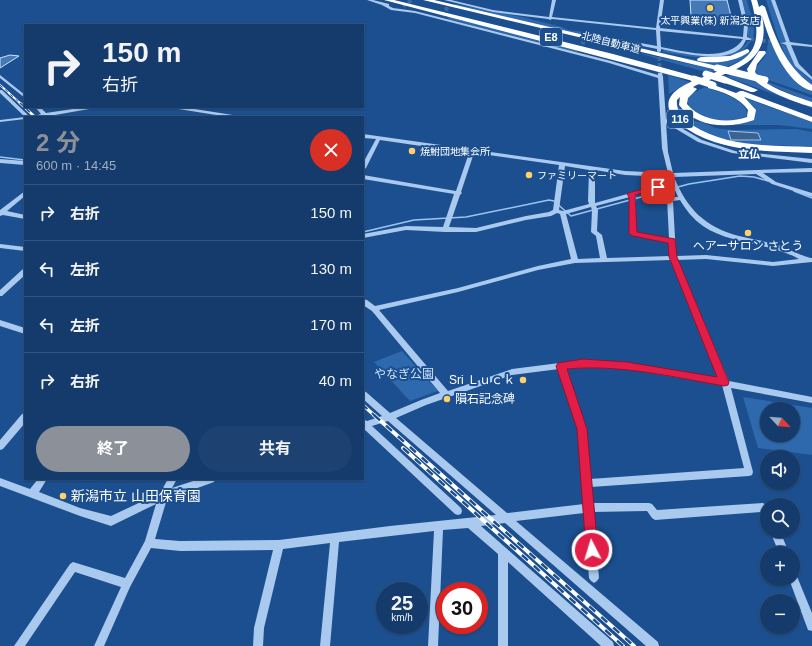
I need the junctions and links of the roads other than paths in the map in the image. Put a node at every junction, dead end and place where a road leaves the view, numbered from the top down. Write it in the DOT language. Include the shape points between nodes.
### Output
graph roads {
  1 [pos="369,0"];
  2 [pos="412,0"];
  3 [pos="426,0"];
  4 [pos="446,0"];
  5 [pos="554,0"];
  6 [pos="662,0"];
  7 [pos="740,0"];
  8 [pos="754,0"];
  9 [pos="760,0"];
  10 [pos="773,0"];
  11 [pos="385,2"];
  12 [pos="402,3"];
  13 [pos="764,11"];
  14 [pos="550,19"];
  15 [pos="584,22"];
  16 [pos="658,30"];
  17 [pos="760,33"];
  18 [pos="584,36"];
  19 [pos="747,39"];
  20 [pos="783,43"];
  21 [pos="789,44"];
  22 [pos="812,46"];
  23 [pos="659,49"];
  24 [pos="762,52"];
  25 [pos="0,76"];
  26 [pos="698,77"];
  27 [pos="812,79"];
  28 [pos="717,83"];
  29 [pos="812,89"];
  30 [pos="0,91"];
  31 [pos="24,96"];
  32 [pos="812,96"];
  33 [pos="812,105"];
  34 [pos="38,108"];
  35 [pos="89,108"];
  36 [pos="177,108"];
  37 [pos="812,110"];
  38 [pos="210,115"];
  39 [pos="812,115"];
  40 [pos="27,116"];
  41 [pos="46,116"];
  42 [pos="224,116"];
  43 [pos="24,118"];
  44 [pos="664,120"];
  45 [pos="812,120"];
  46 [pos="0,121"];
  47 [pos="364,136"];
  48 [pos="379,138"];
  49 [pos="472,150"];
  50 [pos="812,150"];
  51 [pos="0,161"];
  52 [pos="812,161"];
  53 [pos="24,163"];
  54 [pos="562,165"];
  55 [pos="364,166"];
  56 [pos="592,169"];
  57 [pos="812,170"];
  58 [pos="757,172"];
  59 [pos="671,175"];
  60 [pos="364,177"];
  61 [pos="658,187"];
  62 [pos="459,193"];
  63 [pos="24,194"];
  64 [pos="631,194"];
  65 [pos="812,195"];
  66 [pos="681,198"];
  67 [pos="594,204"];
  68 [pos="560,212"];
  69 [pos="1,213"];
  70 [pos="24,217"];
  71 [pos="445,230"];
  72 [pos="364,236"];
  73 [pos="672,241"];
  74 [pos="0,246"];
  75 [pos="24,249"];
  76 [pos="673,257"];
  77 [pos="604,260"];
  78 [pos="575,261"];
  79 [pos="810,262"];
  80 [pos="24,272"];
  81 [pos="0,294"];
  82 [pos="364,302"];
  83 [pos="374,309"];
  84 [pos="0,323"];
  85 [pos="24,331"];
  86 [pos="561,366"];
  87 [pos="725,383"];
  88 [pos="446,394"];
  89 [pos="364,395"];
  90 [pos="812,400"];
  91 [pos="389,417"];
  92 [pos="24,418"];
  93 [pos="364,425"];
  94 [pos="0,446"];
  95 [pos="42,480"];
  96 [pos="172,480"];
  97 [pos="208,480"];
  98 [pos="0,482"];
  99 [pos="586,483"];
  100 [pos="32,494"];
  101 [pos="162,496"];
  102 [pos="760,507"];
  103 [pos="589,508"];
  104 [pos="458,511"];
  105 [pos="506,517"];
  106 [pos="470,523"];
  107 [pos="439,526"];
  108 [pos="335,538"];
  109 [pos="149,543"];
  110 [pos="279,545"];
  111 [pos="503,552"];
  112 [pos="594,578"];
  113 [pos="127,584"];
  114 [pos="796,586"];
  115 [pos="812,626"];
  116 [pos="19,646"];
  117 [pos="99,646"];
  118 [pos="258,646"];
  119 [pos="325,646"];
  120 [pos="433,646"];
  121 [pos="503,646"];
  122 [pos="609,646"];
  123 [pos="654,646"];
  1 -- 11 [label="street"];
  2 -- 26 [label="highway, 北陸自動車道 / E8" via="627,52"];
  3 -- 18 [label="highway"];
  4 -- 14 [label="street" via="493,11"];
  5 -- 14 [label="street"];
  6 -- 16 [label="street"];
  7 -- 19 [label="street"];
  8 -- 17 [label="highway, 116"];
  9 -- 13 [label="highway"];
  10 -- 21 [label="street"];
  11 -- 12 [label="street" via="397,7"];
  11 -- 26 [label="highway"];
  11 -- 44 [label="street" via="392,9 443,17 660,75"];
  12 -- 26 [label="highway, 北陸自動車道 / E8" via="626,56"];
  13 -- 24 [label="highway" via="768,33"];
  13 -- 29 [label="highway" via="783,62 790,72"];
  14 -- 15 [label="street"];
  15 -- 16 [label="street"];
  15 -- 18 [label="street"];
  16 -- 19 [label="street"];
  16 -- 23 [label="street"];
  17 -- 18 [label="highway" via="755,44 745,53 728,59 714,60 670,55"];
  17 -- 50 [label="highway, 116" via="760,44 754,54 736,66 680,91 673,100 673,110 690,128 723,142 753,147"];
  18 -- 23 [label="street"];
  18 -- 32 [label="highway, bridge" via="765,80"];
  19 -- 23 [label="street" via="736,51 722,55"];
  20 -- 21 [label="street"];
  21 -- 22 [label="street"];
  21 -- 27 [label="street" via="797,65"];
  24 -- 28 [label="highway" via="754,61 693,89 684,95 683,99 688,111 709,121 732,124 751,118 752,110 745,101"];
  24 -- 33 [label="highway" via="752,66 756,79"];
  25 -- 31 [label="street"];
  26 -- 28 [label="highway, bridge"];
  26 -- 28 [label="highway, 北陸自動車道 / E8, bridge"];
  28 -- 37 [label="highway, 北陸自動車道 / E8"];
  28 -- 39 [label="highway, 北陸自動車道 / E8"];
  28 -- 45 [label="highway"];
  30 -- 40 [label="street"];
  34 -- 41 [label="street"];
  35 -- 41 [label="street"];
  36 -- 38 [label="street"];
  38 -- 42 [label="street"];
  43 -- 46 [label="street"];
  44 -- 52 [label="street" via="700,141 728,151"];
  44 -- 59 [label="street" via="666,156"];
  47 -- 48 [label="street"];
  48 -- 49 [label="street"];
  48 -- 55 [label="street"];
  49 -- 54 [label="street"];
  49 -- 62 [label="street"];
  51 -- 53 [label="street"];
  54 -- 56 [label="street"];
  54 -- 68 [label="street"];
  56 -- 59 [label="street"];
  56 -- 67 [label="street" via="591,201"];
  57 -- 58 [label="street"];
  58 -- 59 [label="street"];
  58 -- 65 [label="street" via="774,183"];
  59 -- 66 [label="street"];
  60 -- 62 [label="street"];
  61 -- 64 [label="street"];
  62 -- 71 [label="street"];
  63 -- 69 [label="street"];
  64 -- 67 [label="street"];
  64 -- 73 [label="street" via="633,234"];
  66 -- 73 [label="street" via="670,199"];
  66 -- 79 [label="street" via="701,222 715,230 784,248"];
  67 -- 68 [label="street"];
  67 -- 77 [label="street" via="594,232 599,235"];
  68 -- 71 [label="street" via="476,230"];
  68 -- 78 [label="street"];
  69 -- 70 [label="street"];
  71 -- 72 [label="street" via="406,228"];
  73 -- 76 [label="street"];
  74 -- 75 [label="street"];
  76 -- 77 [label="street"];
  76 -- 79 [label="street" via="706,257 773,264"];
  76 -- 87 [label="street"];
  77 -- 78 [label="street"];
  78 -- 83 [label="street"];
  80 -- 81 [label="street"];
  82 -- 83 [label="street"];
  83 -- 88 [label="street"];
  84 -- 85 [label="street"];
  86 -- 87 [label="street" via="583,363 627,366"];
  86 -- 88 [label="street" via="512,372"];
  86 -- 99 [label="street" via="582,429"];
  87 -- 90 [label="street"];
  87 -- 99 [label="street" via="749,472"];
  88 -- 91 [label="street"];
  89 -- 91 [label="street"];
  91 -- 93 [label="street"];
  91 -- 105 [label="street"];
  92 -- 94 [label="street"];
  93 -- 104 [label="street"];
  95 -- 100 [label="street"];
  96 -- 101 [label="street"];
  97 -- 101 [label="street"];
  98 -- 100 [label="street"];
  99 -- 103 [label="street"];
  100 -- 101 [label="street" via="111,521"];
  101 -- 109 [label="street"];
  102 -- 103 [label="street" via="655,515 649,507"];
  103 -- 105 [label="street"];
  103 -- 112 [label="street"];
  105 -- 106 [label="street"];
  105 -- 123 [label="street"];
  106 -- 107 [label="street"];
  106 -- 111 [label="street"];
  107 -- 108 [label="street"];
  107 -- 120 [label="street"];
  108 -- 110 [label="street"];
  108 -- 119 [label="street"];
  109 -- 110 [label="street" via="180,546"];
  109 -- 113 [label="street"];
  110 -- 118 [label="street" via="259,628"];
  111 -- 121 [label="street"];
  111 -- 122 [label="street"];
  113 -- 116 [label="street" via="72,567"];
  113 -- 117 [label="street"];
  114 -- 115 [label="street"];
}
